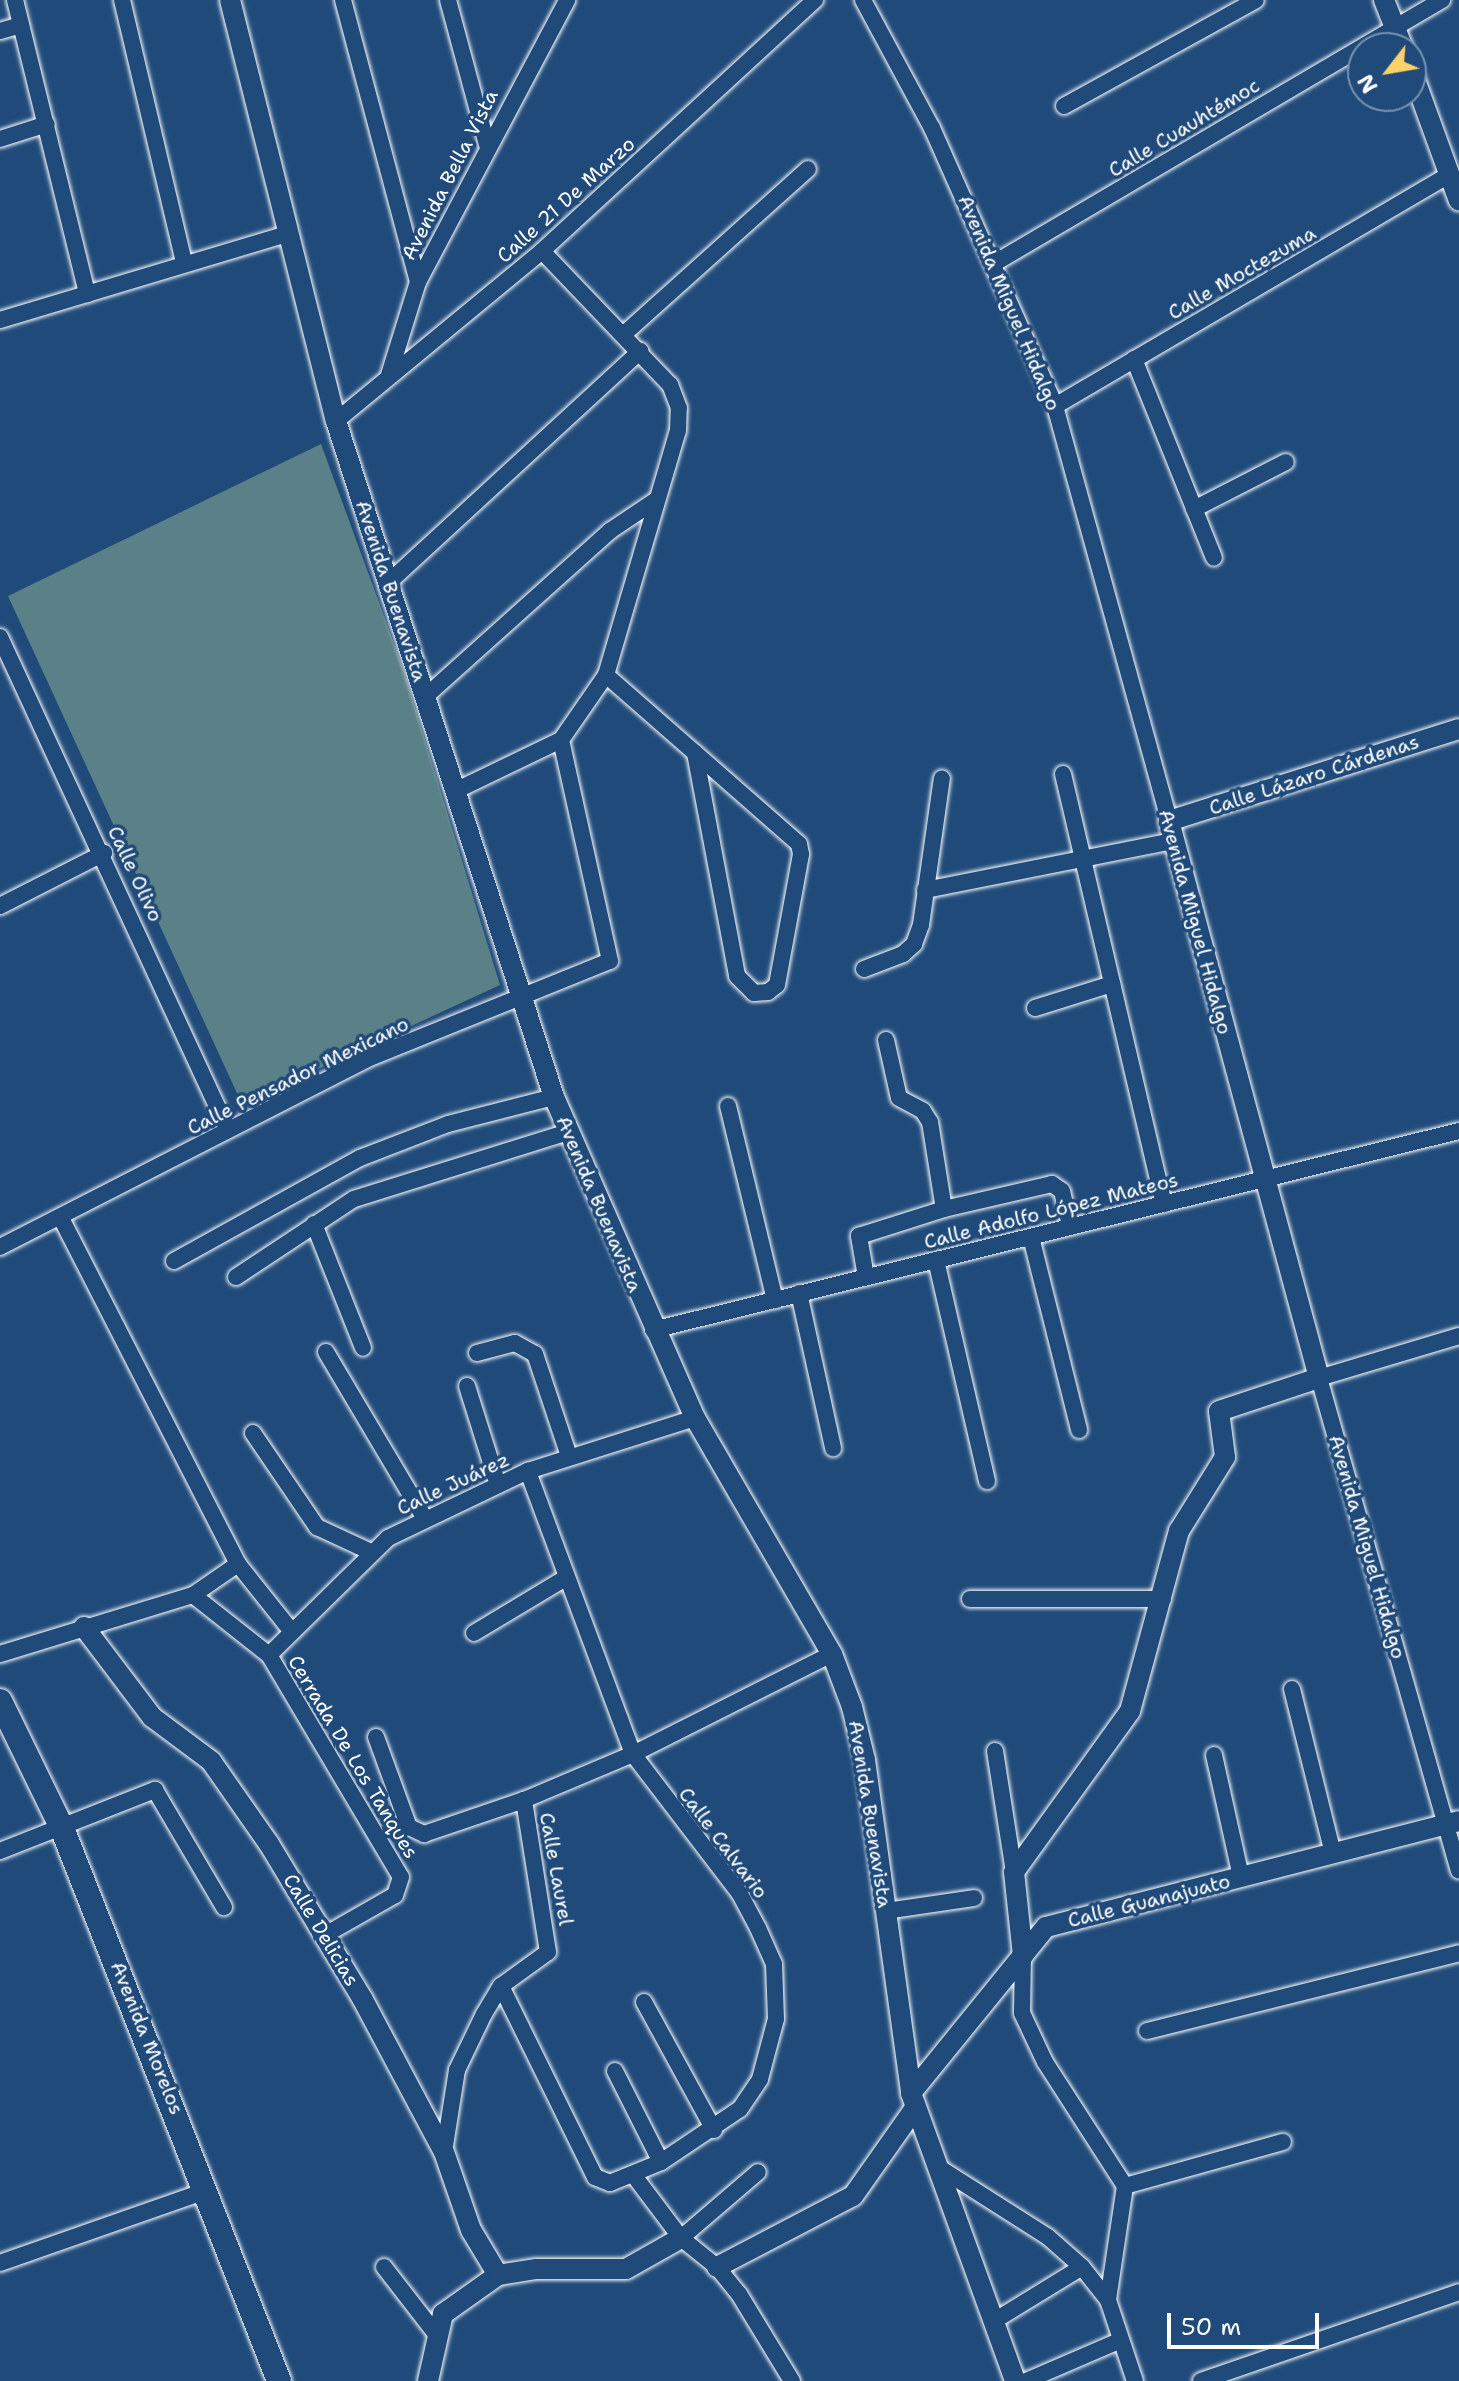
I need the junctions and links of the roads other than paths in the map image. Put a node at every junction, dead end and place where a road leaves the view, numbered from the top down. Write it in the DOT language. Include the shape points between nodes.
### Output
graph roads {
  1 [pos="15,0"];
  2 [pos="122,0"];
  3 [pos="230,0"];
  4 [pos="343,0"];
  5 [pos="448,0"];
  6 [pos="567,0"];
  7 [pos="815,0"];
  8 [pos="863,0"];
  9 [pos="1256,0"];
  10 [pos="1384,0"];
  11 [pos="1442,0"];
  12 [pos="21,25"];
  13 [pos="1395,26"];
  14 [pos="0,31"];
  15 [pos="1397,32"];
  16 [pos="1064,106"];
  17 [pos="1427,107"];
  18 [pos="47,124"];
  19 [pos="0,139"];
  20 [pos="487,145"];
  21 [pos="1451,165"];
  22 [pos="808,169"];
  23 [pos="1459,201"];
  24 [pos="287,234"];
  25 [pos="542,251"];
  26 [pos="184,263"];
  27 [pos="993,264"];
  28 [pos="418,282"];
  29 [pos="87,294"];
  30 [pos="0,320"];
  31 [pos="624,334"];
  32 [pos="640,351"];
  33 [pos="1134,359"];
  34 [pos="389,377"];
  35 [pos="1055,406"];
  36 [pos="336,421"];
  37 [pos="1286,462"];
  38 [pos="656,500"];
  39 [pos="1194,509"];
  40 [pos="1214,558"];
  41 [pos="388,583"];
  42 [pos="0,637"];
  43 [pos="606,675"];
  44 [pos="426,696"];
  45 [pos="1459,729"];
  46 [pos="561,740"];
  47 [pos="695,753"];
  48 [pos="1063,774"];
  49 [pos="942,778"];
  50 [pos="455,791"];
  51 [pos="1171,831"];
  52 [pos="104,853"];
  53 [pos="1083,859"];
  54 [pos="925,890"];
  55 [pos="0,906"];
  56 [pos="864,969"];
  57 [pos="1112,984"];
  58 [pos="518,998"];
  59 [pos="1035,1008"];
  60 [pos="886,1040"];
  61 [pos="554,1097"];
  62 [pos="728,1106"];
  63 [pos="228,1130"];
  64 [pos="1459,1131"];
  65 [pos="568,1132"];
  66 [pos="1262,1179"];
  67 [pos="1164,1204"];
  68 [pos="944,1209"];
  69 [pos="62,1220"];
  70 [pos="314,1224"];
  71 [pos="1070,1227"];
  72 [pos="1031,1237"];
  73 [pos="0,1247"];
  74 [pos="936,1260"];
  75 [pos="174,1261"];
  76 [pos="236,1277"];
  77 [pos="866,1277"];
  78 [pos="799,1293"];
  79 [pos="775,1300"];
  80 [pos="653,1330"];
  81 [pos="1459,1336"];
  82 [pos="363,1348"];
  83 [pos="326,1352"];
  84 [pos="477,1353"];
  85 [pos="1319,1378"];
  86 [pos="467,1386"];
  87 [pos="695,1418"];
  88 [pos="1079,1430"];
  89 [pos="253,1433"];
  90 [pos="833,1448"];
  91 [pos="569,1456"];
  92 [pos="528,1471"];
  93 [pos="987,1481"];
  94 [pos="498,1485"];
  95 [pos="425,1519"];
  96 [pos="369,1551"];
  97 [pos="238,1564"];
  98 [pos="564,1579"];
  99 [pos="193,1595"];
  100 [pos="970,1599"];
  101 [pos="1163,1599"];
  102 [pos="84,1627"];
  103 [pos="292,1632"];
  104 [pos="474,1633"];
  105 [pos="0,1654"];
  106 [pos="832,1654"];
  107 [pos="269,1655"];
  108 [pos="1292,1689"];
  109 [pos="0,1701"];
  110 [pos="376,1737"];
  111 [pos="995,1751"];
  112 [pos="633,1754"];
  113 [pos="1214,1755"];
  114 [pos="524,1800"];
  115 [pos="1453,1822"];
  116 [pos="62,1828"];
  117 [pos="0,1851"];
  118 [pos="1333,1854"];
  119 [pos="1459,1871"];
  120 [pos="1014,1872"];
  121 [pos="1241,1877"];
  122 [pos="974,1898"];
  123 [pos="224,1907"];
  124 [pos="886,1911"];
  125 [pos="325,1935"];
  126 [pos="1459,1953"];
  127 [pos="1023,1956"];
  128 [pos="501,1986"];
  129 [pos="644,2002"];
  130 [pos="1147,2031"];
  131 [pos="615,2071"];
  132 [pos="913,2100"];
  133 [pos="714,2130"];
  134 [pos="1283,2142"];
  135 [pos="444,2152"];
  136 [pos="661,2162"];
  137 [pos="938,2167"];
  138 [pos="758,2172"];
  139 [pos="635,2177"];
  140 [pos="1125,2186"];
  141 [pos="208,2190"];
  142 [pos="681,2238"];
  143 [pos="0,2263"];
  144 [pos="384,2267"];
  145 [pos="717,2267"];
  146 [pos="1082,2267"];
  147 [pos="498,2275"];
  148 [pos="1459,2292"];
  149 [pos="1108,2300"];
  150 [pos="994,2321"];
  151 [pos="436,2334"];
  152 [pos="1121,2340"];
  153 [pos="786,2378"];
  154 [pos="279,2381"];
  155 [pos="428,2381"];
  156 [pos="1015,2381"];
  157 [pos="1026,2381"];
  158 [pos="1135,2381"];
  159 [pos="1201,2381"];
  1 -- 12 [label="street"];
  2 -- 26 [label="street"];
  3 -- 24 [label="street, Avenida Buenavista"];
  4 -- 28 [label="street"];
  5 -- 20 [label="street"];
  6 -- 20 [label="street, Avenida Bella Vista"];
  7 -- 25 [label="street, Calle 21 De Marzo"];
  8 -- 27 [label="street, Avenida Miguel Hidalgo" via="932,128"];
  9 -- 16 [label="street"];
  10 -- 13 [label="street"];
  11 -- 13 [label="street, Calle Cuauhtémoc"];
  12 -- 14 [label="street"];
  12 -- 18 [label="street"];
  13 -- 15 [label="street"];
  13 -- 27 [label="street, Calle Cuauhtémoc"];
  17 -- 21 [label="street"];
  18 -- 19 [label="street"];
  18 -- 29 [label="street"];
  20 -- 28 [label="street, Avenida Bella Vista"];
  21 -- 23 [label="street"];
  21 -- 33 [label="street, Calle Moctezuma"];
  22 -- 31 [label="street"];
  24 -- 26 [label="street"];
  24 -- 36 [label="street, Avenida Buenavista"];
  25 -- 31 [label="street"];
  25 -- 34 [label="street, Calle 21 De Marzo"];
  26 -- 29 [label="street"];
  27 -- 35 [label="street, Avenida Miguel Hidalgo"];
  28 -- 34 [label="street, Avenida Bella Vista"];
  29 -- 30 [label="street"];
  31 -- 32 [label="street"];
  32 -- 38 [label="street" via="670,385 679,408 678,431"];
  32 -- 41 [label="street"];
  33 -- 35 [label="street, Calle Moctezuma"];
  33 -- 39 [label="street"];
  34 -- 36 [label="street, Calle 21 De Marzo"];
  35 -- 51 [label="street, Avenida Miguel Hidalgo"];
  36 -- 41 [label="street, Avenida Buenavista"];
  37 -- 39 [label="street"];
  38 -- 43 [label="street"];
  38 -- 44 [label="street" via="610,531"];
  39 -- 40 [label="street"];
  41 -- 44 [label="street, Avenida Buenavista"];
  42 -- 52 [label="street, Calle Olivo"];
  43 -- 46 [label="street"];
  43 -- 47 [label="street"];
  44 -- 50 [label="street, Avenida Buenavista"];
  45 -- 51 [label="street, Calle Lázaro Cárdenas"];
  46 -- 50 [label="street"];
  46 -- 58 [label="street, Calle Pensador Mexicano" via="611,950 603,967"];
  47 -- 47 [label="street" via="737,976 754,993 768,992 777,985 799,844"];
  48 -- 53 [label="street"];
  49 -- 54 [label="street"];
  50 -- 58 [label="street, Avenida Buenavista"];
  51 -- 53 [label="street"];
  51 -- 66 [label="street, Avenida Miguel Hidalgo"];
  52 -- 55 [label="street"];
  52 -- 63 [label="street, Calle Olivo"];
  53 -- 54 [label="street"];
  53 -- 57 [label="street"];
  54 -- 56 [label="street" via="914,944 903,954"];
  57 -- 59 [label="street"];
  57 -- 67 [label="street"];
  58 -- 61 [label="street, Avenida Buenavista"];
  58 -- 63 [label="street, Calle Pensador Mexicano" via="367,1059"];
  60 -- 68 [label="street" via="899,1098 923,1111 930,1122"];
  61 -- 65 [label="street, Avenida Buenavista"];
  61 -- 75 [label="street" via="448,1124 360,1158"];
  62 -- 79 [label="street"];
  63 -- 69 [label="street, Calle Pensador Mexicano"];
  64 -- 66 [label="street, Calle Adolfo López Mateos"];
  65 -- 70 [label="street" via="371,1191"];
  65 -- 80 [label="street, Avenida Buenavista"];
  66 -- 67 [label="street, Calle Adolfo López Mateos"];
  66 -- 85 [label="street, Avenida Miguel Hidalgo"];
  67 -- 71 [label="street, Calle Adolfo López Mateos"];
  68 -- 71 [label="street" via="1052,1184 1062,1191"];
  68 -- 77 [label="street" via="859,1236"];
  69 -- 73 [label="street, Calle Pensador Mexicano"];
  69 -- 97 [label="street"];
  70 -- 76 [label="street"];
  70 -- 82 [label="street"];
  71 -- 72 [label="street, Calle Adolfo López Mateos"];
  72 -- 74 [label="street, Calle Adolfo López Mateos"];
  72 -- 88 [label="street"];
  74 -- 77 [label="street, Calle Adolfo López Mateos"];
  74 -- 93 [label="street"];
  77 -- 78 [label="street, Calle Adolfo López Mateos"];
  78 -- 79 [label="street, Calle Adolfo López Mateos"];
  78 -- 90 [label="street"];
  79 -- 80 [label="street, Calle Adolfo López Mateos"];
  80 -- 87 [label="street, Avenida Buenavista"];
  81 -- 85 [label="street"];
  83 -- 95 [label="street"];
  84 -- 91 [label="street" via="515,1343 535,1354"];
  85 -- 101 [label="street" via="1219,1411 1225,1457 1179,1531"];
  85 -- 115 [label="street, Avenida Miguel Hidalgo"];
  86 -- 94 [label="street"];
  87 -- 91 [label="street, Calle Juárez"];
  87 -- 106 [label="street, Avenida Buenavista"];
  89 -- 96 [label="street" via="317,1527"];
  91 -- 92 [label="street, Calle Juárez"];
  92 -- 94 [label="street, Calle Juárez"];
  92 -- 98 [label="street, Calle Calvario"];
  94 -- 95 [label="street, Calle Juárez"];
  95 -- 96 [label="street, Calle Juárez"];
  96 -- 103 [label="street, Calle Juárez"];
  97 -- 99 [label="street"];
  97 -- 103 [label="street"];
  98 -- 104 [label="street"];
  98 -- 112 [label="street, Calle Calvario"];
  99 -- 102 [label="street"];
  99 -- 107 [label="street, Cerrada De Los Tanques"];
  100 -- 101 [label="street"];
  101 -- 120 [label="street" via="1130,1711"];
  102 -- 105 [label="street"];
  102 -- 125 [label="street, Calle Delicias" via="152,1717 211,1761"];
  103 -- 107 [label="street, Calle Juárez"];
  106 -- 112 [label="street, Calle Laurel"];
  106 -- 124 [label="street, Avenida Buenavista" via="865,1760"];
  107 -- 125 [label="street, Cerrada De Los Tanques" via="401,1877 395,1895"];
  108 -- 118 [label="street"];
  109 -- 116 [label="main road, Avenida Morelos"];
  110 -- 114 [label="street" via="409,1827 417,1835"];
  111 -- 120 [label="street"];
  112 -- 114 [label="street, Calle Laurel"];
  112 -- 133 [label="street, Calle Calvario" via="740,1894 774,1964 776,2019 760,2079 740,2109"];
  113 -- 121 [label="street"];
  114 -- 128 [label="street, Calle Laurel" via="548,1952"];
  115 -- 118 [label="street, Calle Guanajuato"];
  115 -- 119 [label="street, Avenida Miguel Hidalgo"];
  116 -- 117 [label="street"];
  116 -- 123 [label="street" via="155,1790"];
  116 -- 141 [label="main road, Avenida Morelos"];
  118 -- 121 [label="street, Calle Guanajuato"];
  120 -- 127 [label="street"];
  121 -- 127 [label="street, Calle Guanajuato" via="1046,1927"];
  122 -- 124 [label="street"];
  124 -- 132 [label="street, Avenida Buenavista"];
  125 -- 135 [label="street, Calle Delicias"];
  126 -- 130 [label="street"];
  127 -- 132 [label="street, Calle Guanajuato"];
  127 -- 140 [label="street" via="1022,2013 1045,2062"];
  128 -- 135 [label="street, Calle Laurel" via="457,2070"];
  128 -- 139 [label="street" via="595,2177 610,2183"];
  129 -- 133 [label="street"];
  131 -- 136 [label="street"];
  132 -- 137 [label="street, Avenida Buenavista"];
  132 -- 145 [label="street" via="853,2196"];
  133 -- 136 [label="street, Calle Calvario"];
  134 -- 140 [label="street"];
  135 -- 147 [label="street, Calle Delicias" via="471,2230"];
  136 -- 139 [label="street, Calle Calvario"];
  137 -- 146 [label="street" via="1048,2237"];
  137 -- 150 [label="street, Avenida Buenavista"];
  138 -- 142 [label="street"];
  139 -- 142 [label="street"];
  140 -- 149 [label="street"];
  141 -- 143 [label="street"];
  141 -- 154 [label="main road, Avenida Morelos"];
  142 -- 145 [label="street"];
  142 -- 147 [label="street" via="626,2269 537,2269"];
  144 -- 151 [label="street"];
  145 -- 153 [label="street" via="761,2325"];
  146 -- 149 [label="street"];
  146 -- 150 [label="street"];
  147 -- 151 [label="street" via="449,2306"];
  148 -- 159 [label="street"];
  149 -- 152 [label="street"];
  150 -- 156 [label="street, Avenida Buenavista"];
  151 -- 155 [label="street"];
  152 -- 157 [label="street"];
  152 -- 158 [label="street"];
}
